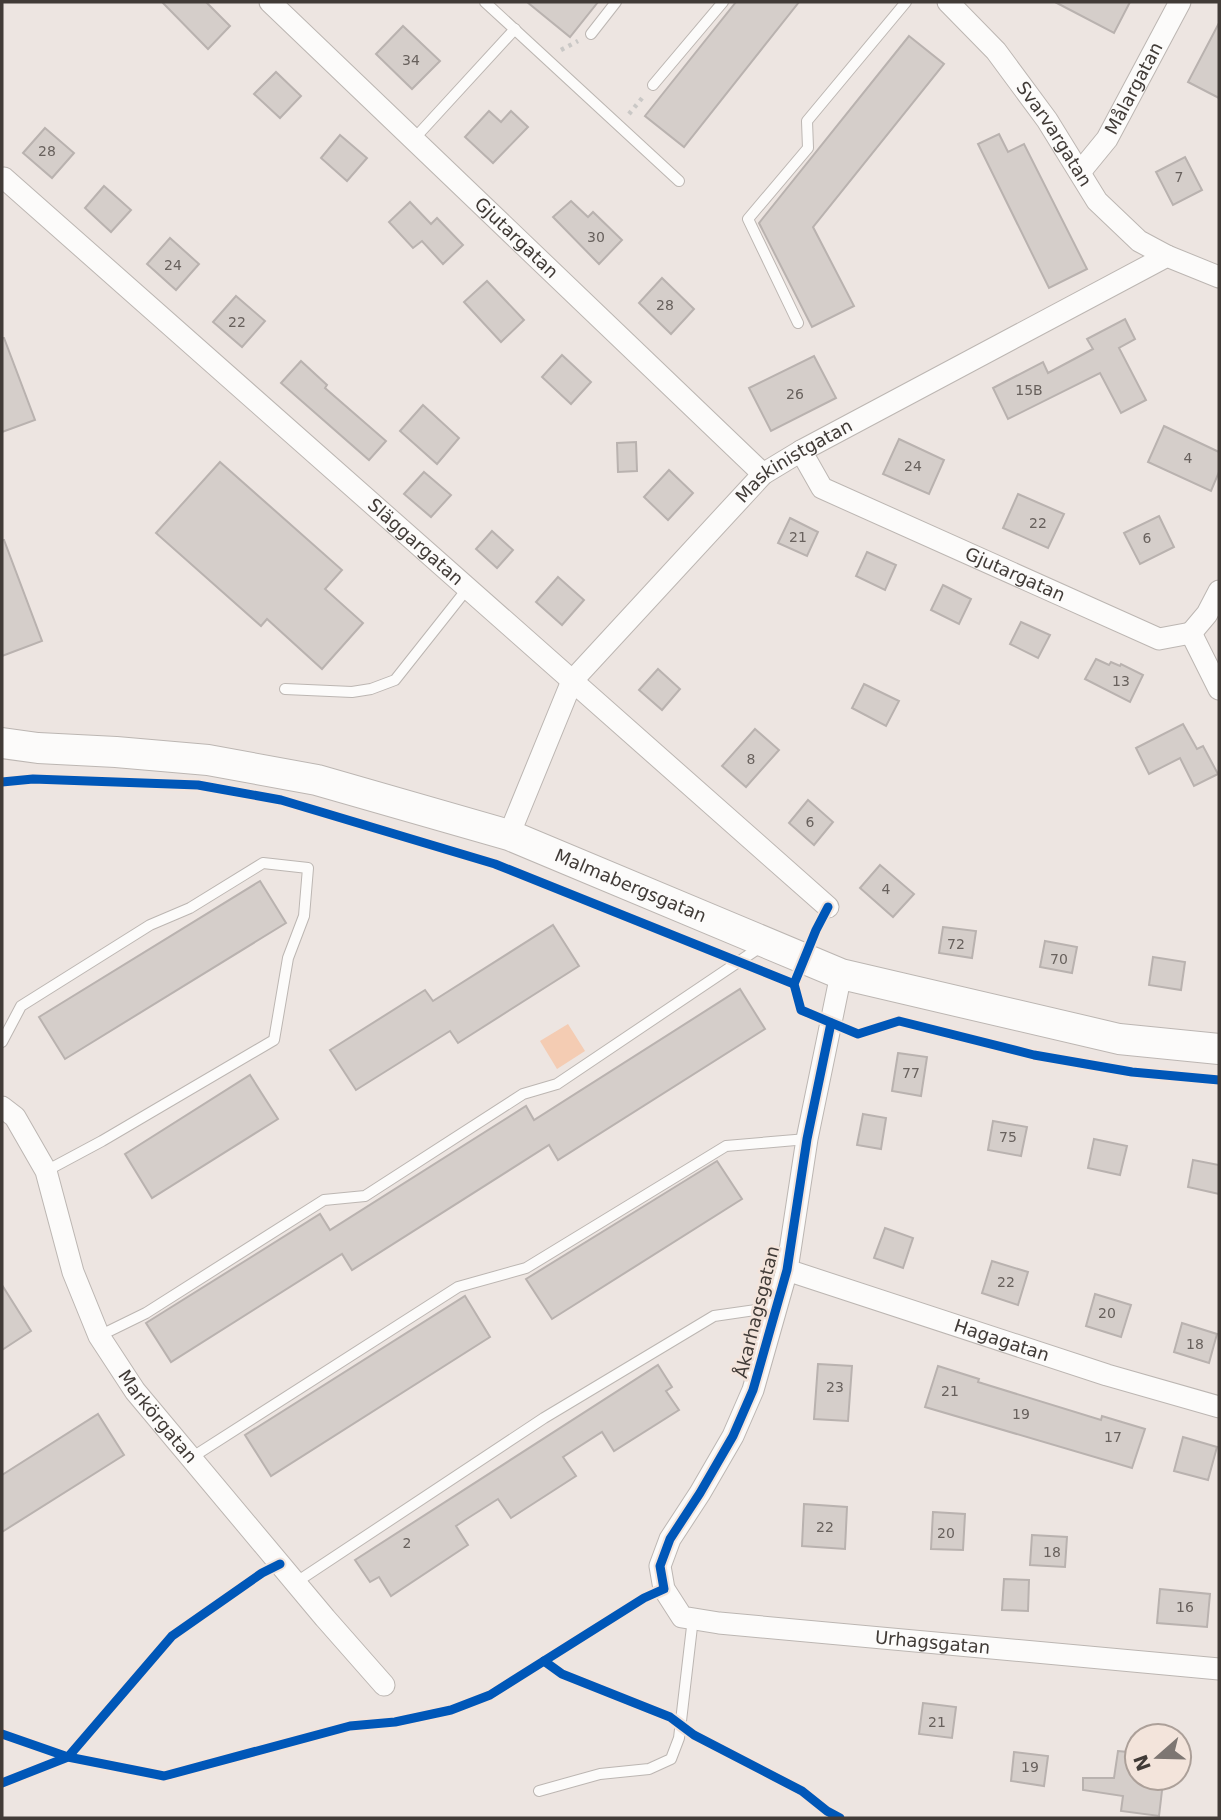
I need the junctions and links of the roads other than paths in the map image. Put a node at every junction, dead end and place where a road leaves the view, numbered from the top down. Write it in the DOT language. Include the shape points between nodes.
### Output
graph roads {
  1 [pos="270,2"];
  2 [pos="485,2"];
  3 [pos="617,2"];
  4 [pos="723,2"];
  5 [pos="906,2"];
  6 [pos="948,2"];
  7 [pos="1180,2"];
  8 [pos="515,29"];
  9 [pos="591,34"];
  10 [pos="653,85"];
  11 [pos="414,139"];
  12 [pos="1080,172"];
  13 [pos="3,179"];
  14 [pos="679,181"];
  15 [pos="1167,256"];
  16 [pos="1219,277"];
  17 [pos="798,323"];
  18 [pos="801,451"];
  19 [pos="763,474"];
  20 [pos="467,589"];
  21 [pos="1219,591"];
  22 [pos="1191,633"];
  23 [pos="572,681"];
  24 [pos="285,689"];
  25 [pos="1219,689"];
  26 [pos="2,743"];
  27 [pos="38,748"];
  28 [pos="2,757"];
  29 [pos="509,835"];
  30 [pos="828,907"];
  31 [pos="767,943"];
  32 [pos="841,974"];
  33 [pos="2,1042"];
  34 [pos="1219,1049"];
  35 [pos="2,1107"];
  36 [pos="807,1139"];
  37 [pos="46,1171"];
  38 [pos="787,1270"];
  39 [pos="776,1307"];
  40 [pos="99,1336"];
  41 [pos="1219,1407"];
  42 [pos="191,1458"];
  43 [pos="295,1583"];
  44 [pos="693,1618"];
  45 [pos="1219,1669"];
  46 [pos="384,1685"];
  47 [pos="539,1791"];
  1 -- 11 [label="street, Gjutargatan"];
  2 -- 8 [label="lane"];
  3 -- 9 [label="lane"];
  4 -- 10 [label="lane"];
  5 -- 17 [label="lane" via="807,121 808,148 748,219"];
  6 -- 12 [label="street, Svarvargatan" via="996,51"];
  7 -- 12 [label="street, Målargatan" via="1107,139"];
  8 -- 11 [label="lane"];
  8 -- 14 [label="lane"];
  11 -- 19 [label="street, Gjutargatan"];
  12 -- 15 [label="street, Svarvargatan" via="1097,201 1116,220 1139,242"];
  13 -- 20 [label="street, Släggargatan"];
  15 -- 16 [label="street"];
  15 -- 18 [label="street, Maskinistgatan"];
  18 -- 19 [label="street, Maskinistgatan"];
  18 -- 22 [label="street, Gjutargatan" via="822,488 1159,639"];
  19 -- 23 [label="street, Maskinistgatan"];
  20 -- 23 [label="street, Släggargatan"];
  20 -- 24 [label="lane" via="395,680 352,692"];
  21 -- 22 [label="street" via="1208,614"];
  22 -- 25 [label="street"];
  23 -- 29 [label="street, Maskinistgatan"];
  23 -- 30 [label="street, Släggargatan"];
  26 -- 27 [label="main road, Malmabergsgatan"];
  27 -- 28 [label="main road, Malmabergsgatan"];
  27 -- 29 [label="main road, Malmabergsgatan" via="208,760 317,780"];
  29 -- 31 [label="main road, Malmabergsgatan"];
  31 -- 32 [label="main road, Malmabergsgatan"];
  31 -- 40 [label="lane" via="557,1084 523,1094 365,1196 324,1200 146,1313"];
  32 -- 34 [label="main road, Malmabergsgatan" via="1119,1039"];
  32 -- 36 [label="street, Åkarhagsgatan"];
  33 -- 37 [label="lane" via="21,1006 150,925 190,908 263,863 308,868 304,916 288,958 274,1040"];
  35 -- 37 [label="street, Markörgatan" via="15,1117"];
  36 -- 38 [label="street, Åkarhagsgatan"];
  36 -- 42 [label="lane" via="726,1146 526,1268 458,1287"];
  37 -- 40 [label="street, Markörgatan" via="73,1272"];
  38 -- 39 [label="street, Åkarhagsgatan"];
  38 -- 41 [label="street, Hagagatan"];
  39 -- 43 [label="lane" via="714,1315 544,1418"];
  39 -- 44 [label="street, Åkarhagsgatan" via="753,1390 733,1436 670,1539 660,1566 664,1589 682,1617"];
  40 -- 42 [label="street, Markörgatan" via="135,1391"];
  42 -- 43 [label="street, Markörgatan"];
  43 -- 46 [label="street, Markörgatan"];
  44 -- 45 [label="street, Urhagsgatan"];
  44 -- 47 [label="lane" via="679,1738 671,1759 649,1769 600,1774"];
}
